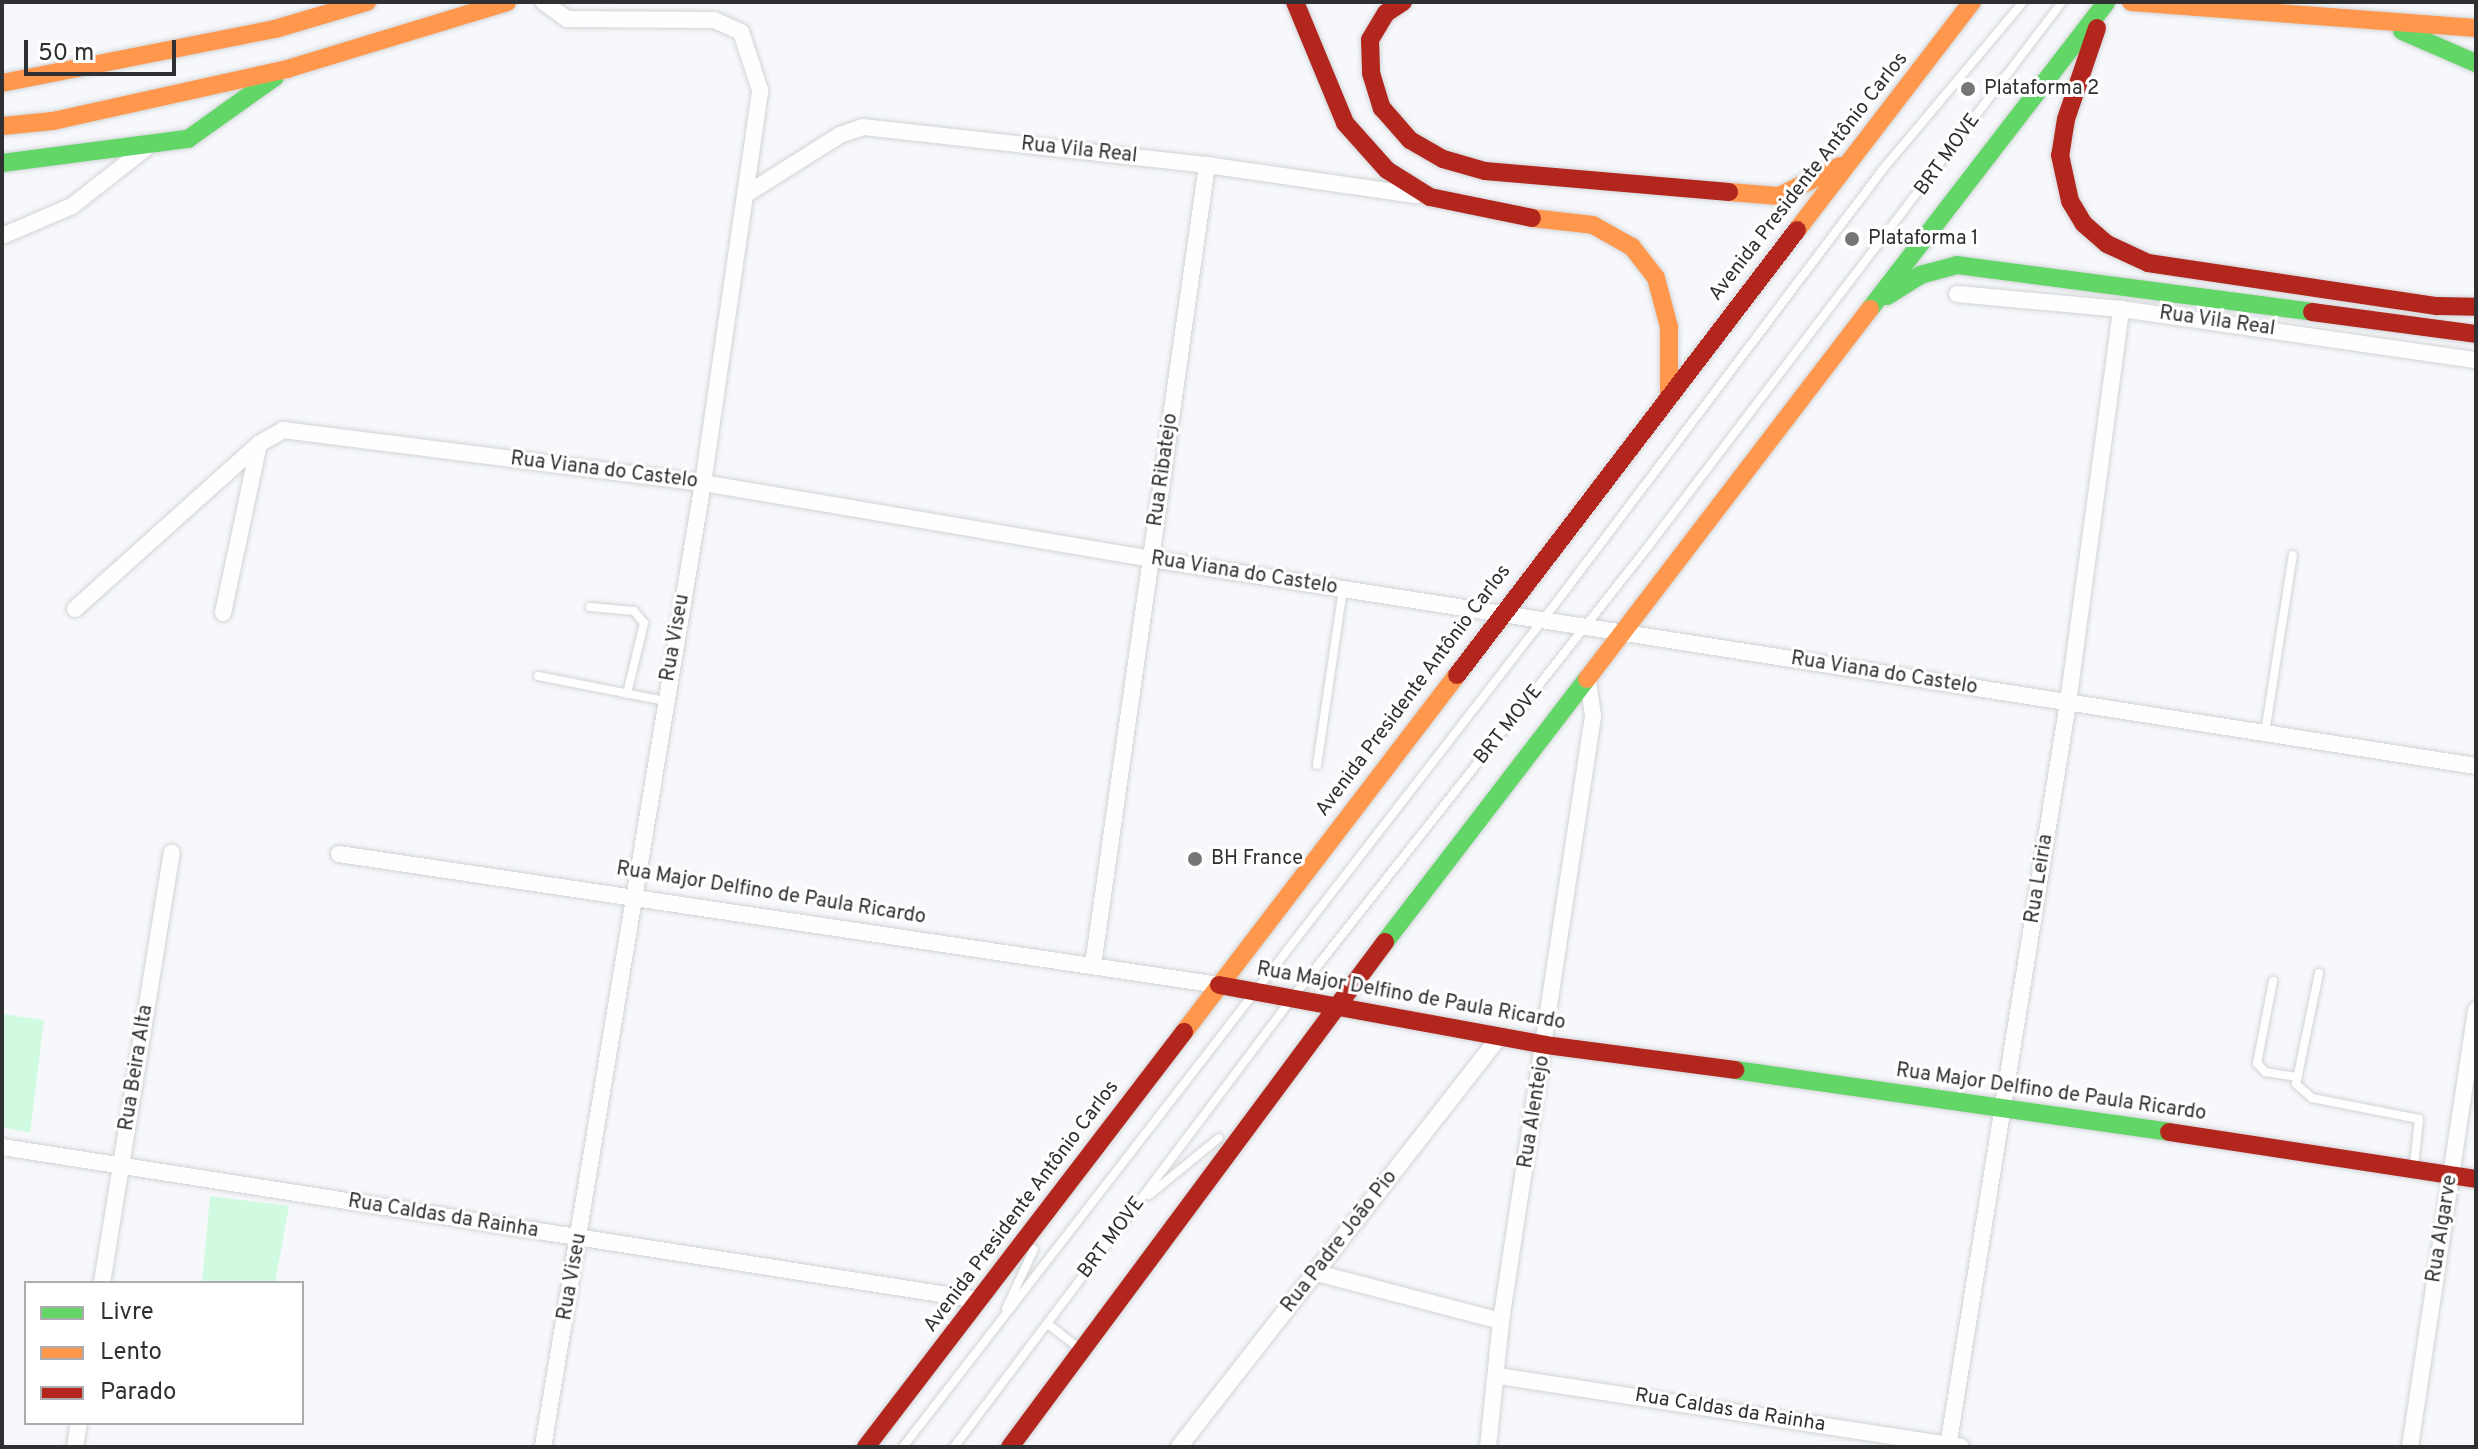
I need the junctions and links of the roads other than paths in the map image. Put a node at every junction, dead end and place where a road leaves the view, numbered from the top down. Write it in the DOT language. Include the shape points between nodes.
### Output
graph roads {
  1 [pos="367,2"];
  2 [pos="507,2"];
  3 [pos="544,2"];
  4 [pos="1295,2"];
  5 [pos="1403,2"];
  6 [pos="1972,2"];
  7 [pos="2023,2"];
  8 [pos="2062,2"];
  9 [pos="2106,2"];
  10 [pos="2131,2"];
  11 [pos="2374,20"];
  12 [pos="2476,28"];
  13 [pos="2476,63"];
  14 [pos="287,69"];
  15 [pos="2,83"];
  16 [pos="2,126"];
  17 [pos="151,144"];
  18 [pos="1849,161"];
  19 [pos="2,163"];
  20 [pos="1207,165"];
  21 [pos="745,195"];
  22 [pos="1430,197"];
  23 [pos="2,236"];
  24 [pos="1957,294"];
  25 [pos="2476,307"];
  26 [pos="1869,308"];
  27 [pos="2121,309"];
  28 [pos="2476,334"];
  29 [pos="2476,360"];
  30 [pos="1669,395"];
  31 [pos="259,444"];
  32 [pos="703,483"];
  33 [pos="2293,555"];
  34 [pos="1151,559"];
  35 [pos="1343,589"];
  36 [pos="590,607"];
  37 [pos="75,609"];
  38 [pos="1502,612"];
  39 [pos="223,613"];
  40 [pos="1540,618"];
  41 [pos="1588,625"];
  42 [pos="1620,633"];
  43 [pos="538,676"];
  44 [pos="1588,682"];
  45 [pos="627,694"];
  46 [pos="665,701"];
  47 [pos="2068,703"];
  48 [pos="2264,733"];
  49 [pos="1317,765"];
  50 [pos="2476,766"];
  51 [pos="172,853"];
  52 [pos="339,854"];
  53 [pos="633,894"];
  54 [pos="1093,965"];
  55 [pos="2319,973"];
  56 [pos="2273,981"];
  57 [pos="1219,985"];
  58 [pos="1256,991"];
  59 [pos="1293,997"];
  60 [pos="1337,1006"];
  61 [pos="2476,1010"];
  62 [pos="1500,1036"];
  63 [pos="1546,1045"];
  64 [pos="2298,1077"];
  65 [pos="1259,1106"];
  66 [pos="2003,1106"];
  67 [pos="1235,1126"];
  68 [pos="1223,1135"];
  69 [pos="2,1147"];
  70 [pos="122,1166"];
  71 [pos="2414,1170"];
  72 [pos="2451,1175"];
  73 [pos="2476,1179"];
  74 [pos="1060,1194"];
  75 [pos="1139,1203"];
  76 [pos="580,1238"];
  77 [pos="1317,1273"];
  78 [pos="102,1281"];
  79 [pos="979,1300"];
  80 [pos="1501,1321"];
  81 [pos="1000,1322"];
  82 [pos="1048,1324"];
  83 [pos="1081,1349"];
  84 [pos="1499,1376"];
  85 [pos="79,1425"];
  86 [pos="1953,1446"];
  87 [pos="75,1447"];
  88 [pos="543,1447"];
  89 [pos="866,1447"];
  90 [pos="903,1447"];
  91 [pos="954,1447"];
  92 [pos="1010,1447"];
  93 [pos="1179,1447"];
  94 [pos="1488,1447"];
  95 [pos="2410,1447"];
  1 -- 15 [label="main road" via="259,32"];
  2 -- 14 [label="main road"];
  3 -- 21 [label="street, Rua Viseu" via="567,19 714,20 741,32 760,90"];
  4 -- 22 [label="main road" via="1345,123 1387,170"];
  5 -- 18 [label="main road" via="1386,13 1370,40 1371,73 1382,108 1410,140 1443,159 1485,171 1779,196"];
  6 -- 18 [label="main road, Avenida Presidente Antônio Carlos"];
  7 -- 40 [label="lane, BRT MOVE" via="1883,169"];
  8 -- 41 [label="lane, BRT MOVE"];
  9 -- 25 [label="main road" via="2066,119 2060,155 2070,201 2095,235 2148,263 2437,306"];
  9 -- 26 [label="main road"];
  10 -- 11 [label="main road"];
  11 -- 12 [label="main road"];
  11 -- 13 [label="main road"];
  14 -- 16 [label="main road" via="53,121"];
  14 -- 17 [label="main road" via="188,139"];
  17 -- 19 [label="main road"];
  17 -- 23 [label="street" via="72,206"];
  18 -- 30 [label="main road, Avenida Presidente Antônio Carlos"];
  20 -- 21 [label="street, Rua Vila Real" via="863,127 840,135"];
  20 -- 22 [label="street, Rua Vila Real"];
  20 -- 34 [label="street, Rua Ribatejo"];
  21 -- 32 [label="street, Rua Viseu"];
  22 -- 30 [label="main road" via="1487,212 1593,225 1632,247 1656,278 1669,327"];
  24 -- 27 [label="street, Rua Vila Real"];
  26 -- 28 [label="main road" via="1920,275 1957,265"];
  26 -- 42 [label="main road"];
  27 -- 29 [label="street, Rua Vila Real"];
  27 -- 47 [label="street, Rua Leiria"];
  30 -- 38 [label="main road, Avenida Presidente Antônio Carlos"];
  31 -- 32 [label="street, Rua Viana do Castelo" via="283,430"];
  31 -- 37 [label="street, Rua Viana do Castelo"];
  31 -- 39 [label="street"];
  32 -- 34 [label="street, Rua Viana do Castelo"];
  32 -- 46 [label="street, Rua Viseu"];
  33 -- 48 [label="lane"];
  34 -- 35 [label="street, Rua Viana do Castelo"];
  34 -- 54 [label="street, Rua Ribatejo"];
  35 -- 38 [label="street, Rua Viana do Castelo"];
  35 -- 49 [label="lane"];
  36 -- 45 [label="lane" via="634,611 644,623"];
  38 -- 40 [label="street, Rua Viana do Castelo"];
  38 -- 57 [label="main road, Avenida Presidente Antônio Carlos"];
  40 -- 41 [label="street, Rua Viana do Castelo"];
  40 -- 58 [label="lane, BRT MOVE"];
  41 -- 42 [label="street, Rua Viana do Castelo"];
  41 -- 59 [label="lane, BRT MOVE"];
  42 -- 44 [label="main road"];
  42 -- 47 [label="street, Rua Viana do Castelo"];
  43 -- 45 [label="lane"];
  44 -- 60 [label="main road"];
  44 -- 63 [label="street, Rua Alentejo" via="1593,716"];
  45 -- 46 [label="lane"];
  46 -- 53 [label="street, Rua Viseu"];
  47 -- 48 [label="street, Rua Viana do Castelo"];
  47 -- 66 [label="street, Rua Leiria"];
  48 -- 50 [label="street, Rua Viana do Castelo"];
  51 -- 70 [label="street, Rua Beira Alta"];
  52 -- 53 [label="street, Rua Major Delfino de Paula Ricardo"];
  53 -- 54 [label="street, Rua Major Delfino de Paula Ricardo"];
  53 -- 76 [label="street, Rua Viseu"];
  54 -- 57 [label="street, Rua Major Delfino de Paula Ricardo"];
  55 -- 64 [label="lane"];
  56 -- 64 [label="lane" via="2257,1063 2265,1072"];
  57 -- 58 [label="main road, Rua Major Delfino de Paula Ricardo"];
  57 -- 74 [label="main road, Avenida Presidente Antônio Carlos"];
  58 -- 59 [label="main road, Rua Major Delfino de Paula Ricardo"];
  58 -- 81 [label="lane, BRT MOVE"];
  59 -- 60 [label="main road, Rua Major Delfino de Paula Ricardo"];
  59 -- 75 [label="lane, BRT MOVE"];
  60 -- 62 [label="main road, Rua Major Delfino de Paula Ricardo"];
  60 -- 65 [label="main road"];
  61 -- 72 [label="street, Rua Algarve"];
  62 -- 63 [label="main road, Rua Major Delfino de Paula Ricardo"];
  62 -- 77 [label="street, Rua Padre João Pio"];
  63 -- 66 [label="main road, Rua Major Delfino de Paula Ricardo"];
  63 -- 80 [label="street, Rua Alentejo"];
  64 -- 71 [label="lane" via="2296,1084 2312,1098 2419,1119"];
  65 -- 67 [label="lane"];
  65 -- 83 [label="main road"];
  66 -- 71 [label="main road, Rua Major Delfino de Paula Ricardo"];
  66 -- 86 [label="street, Rua Leiria"];
  68 -- 75 [label="lane"];
  69 -- 70 [label="street, Rua Caldas da Rainha"];
  70 -- 76 [label="street, Rua Caldas da Rainha"];
  70 -- 78 [label="street, Rua Beira Alta"];
  71 -- 72 [label="main road, Rua Major Delfino de Paula Ricardo"];
  72 -- 73 [label="main road, Rua Major Delfino de Paula Ricardo"];
  72 -- 95 [label="street, Rua Algarve"];
  74 -- 79 [label="main road, Avenida Presidente Antônio Carlos"];
  74 -- 81 [label="lane, BRT MOVE"];
  75 -- 82 [label="lane, BRT MOVE"];
  76 -- 79 [label="street, Rua Caldas da Rainha"];
  76 -- 88 [label="street, Rua Viseu"];
  77 -- 80 [label="street"];
  77 -- 93 [label="street, Rua Padre João Pio"];
  79 -- 89 [label="main road, Avenida Presidente Antônio Carlos"];
  80 -- 84 [label="street, Rua Alentejo"];
  81 -- 90 [label="lane, BRT MOVE"];
  82 -- 83 [label="lane"];
  82 -- 91 [label="lane, BRT MOVE"];
  83 -- 92 [label="main road"];
  84 -- 86 [label="street, Rua Caldas da Rainha"];
  84 -- 94 [label="street, Rua Alentejo"];
  85 -- 87 [label="street"];
}
